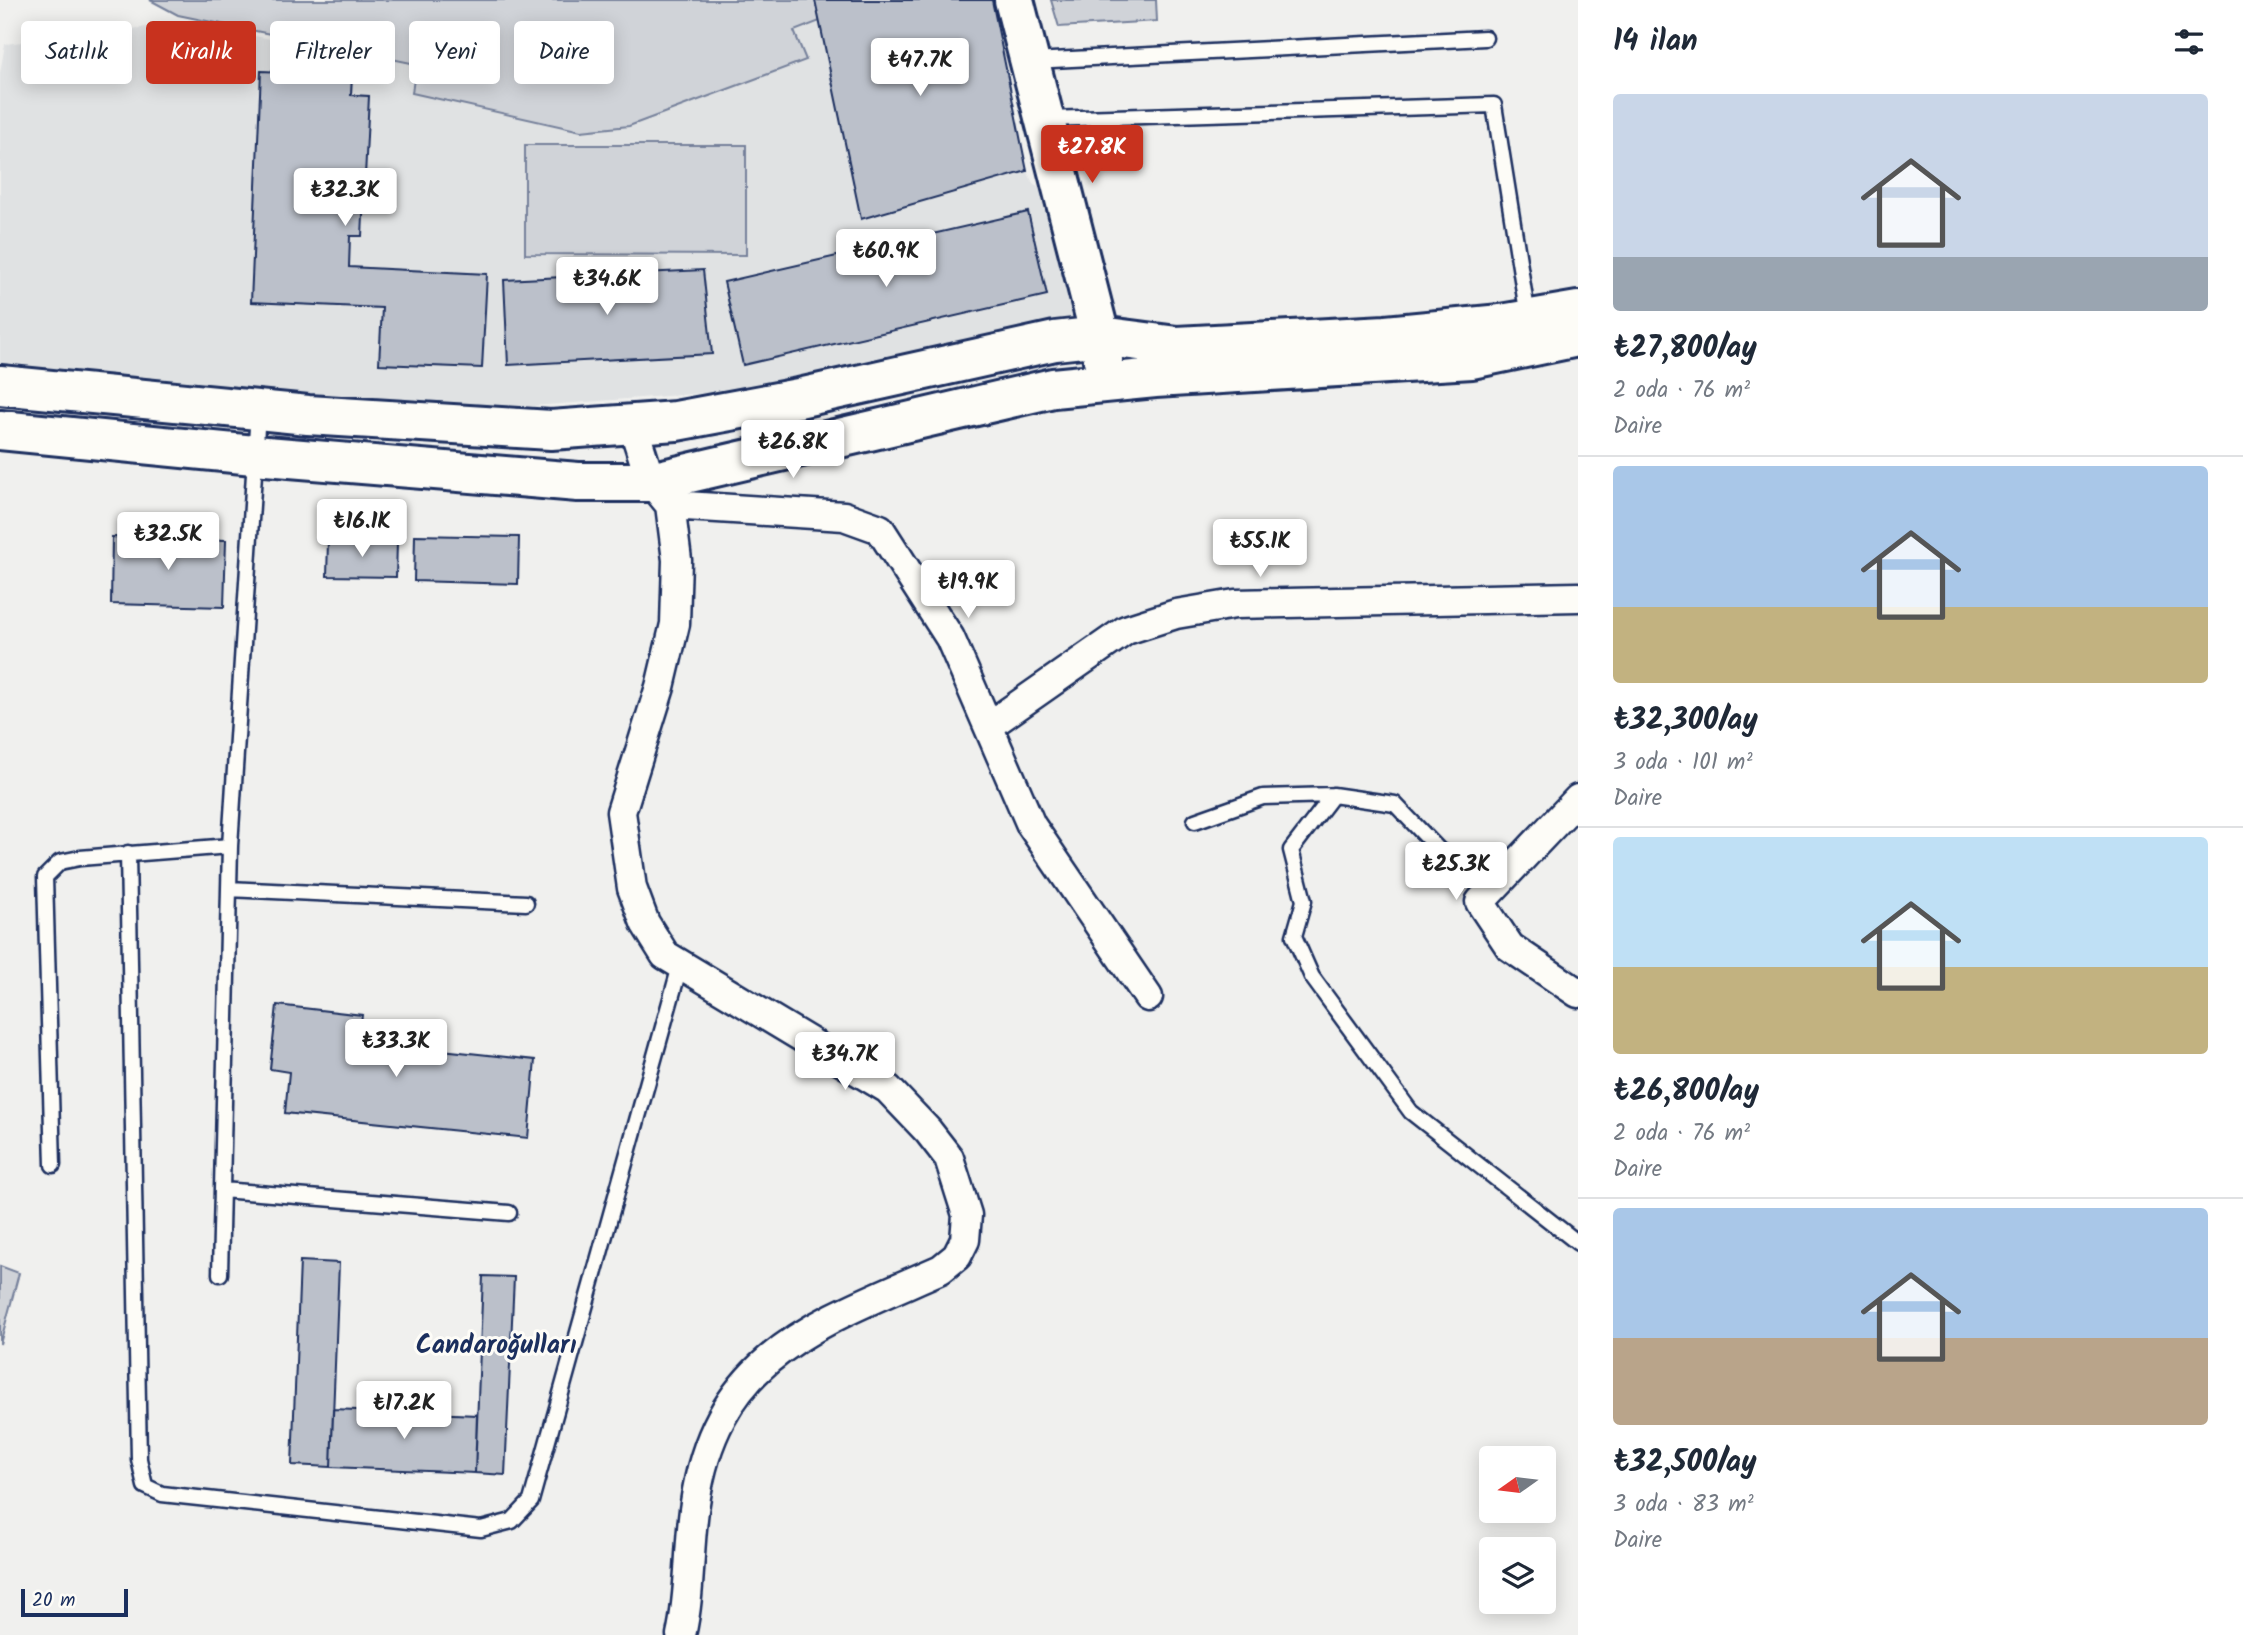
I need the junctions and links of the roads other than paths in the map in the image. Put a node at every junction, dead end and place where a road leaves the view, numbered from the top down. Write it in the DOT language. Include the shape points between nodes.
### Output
graph roads {
  1 [pos="1014,0"];
  2 [pos="1485,38"];
  3 [pos="1029,61"];
  4 [pos="1044,119"];
  5 [pos="1578,311"];
  6 [pos="1528,319"];
  7 [pos="1100,336"];
  8 [pos="1578,337"];
  9 [pos="1106,383"];
  10 [pos="0,385"];
  11 [pos="259,411"];
  12 [pos="633,426"];
  13 [pos="0,430"];
  14 [pos="254,455"];
  15 [pos="661,493"];
  16 [pos="1578,597"];
  17 [pos="990,725"];
  18 [pos="1333,795"];
  19 [pos="1578,799"];
  20 [pos="1195,821"];
  21 [pos="230,846"];
  22 [pos="128,853"];
  23 [pos="1498,883"];
  24 [pos="229,889"];
  25 [pos="526,903"];
  26 [pos="680,966"];
  27 [pos="1578,993"];
  28 [pos="1148,997"];
  29 [pos="53,1165"];
  30 [pos="222,1190"];
  31 [pos="509,1213"];
  32 [pos="1578,1243"];
  33 [pos="220,1274"];
  34 [pos="681,1635"];
  1 -- 3 [label="main road"];
  2 -- 3 [label="lane"];
  3 -- 4 [label="main road"];
  4 -- 6 [label="lane" via="1494,105"];
  4 -- 7 [label="main road"];
  5 -- 6 [label="main road"];
  6 -- 7 [label="main road" via="1449,330 1177,346"];
  7 -- 9 [label="main road"];
  7 -- 12 [label="main road" via="1055,341 785,401"];
  8 -- 9 [label="main road" via="1472,359"];
  9 -- 15 [label="main road" via="1053,388"];
  10 -- 11 [label="main road"];
  11 -- 12 [label="main road" via="551,430"];
  11 -- 14 [label="lane"];
  12 -- 15 [label="street"];
  13 -- 14 [label="main road"];
  14 -- 15 [label="main road"];
  14 -- 21 [label="lane"];
  15 -- 17 [label="street" via="844,516 880,529 950,638"];
  15 -- 26 [label="street" via="677,560 675,624 621,812 632,888 645,923 665,955"];
  16 -- 17 [label="street" via="1235,604 1176,614 1126,630"];
  17 -- 28 [label="street" via="1031,825"];
  18 -- 20 [label="lane" via="1263,797"];
  18 -- 23 [label="lane" via="1395,804 1439,850"];
  18 -- 32 [label="lane" via="1291,850 1304,901 1294,936 1312,977 1411,1112"];
  19 -- 23 [label="street"];
  21 -- 22 [label="lane"];
  21 -- 24 [label="lane"];
  22 -- 26 [label="lane" via="139,1459 145,1486 162,1494 481,1529 512,1521 531,1501"];
  22 -- 29 [label="lane" via="60,862 45,877"];
  23 -- 27 [label="street" via="1480,902 1510,947"];
  24 -- 25 [label="lane"];
  24 -- 30 [label="lane"];
  26 -- 34 [label="street" via="888,1089 949,1158 967,1215 965,1240 957,1256 941,1269 789,1341 751,1374 732,1398 705,1451"];
  30 -- 31 [label="lane"];
  30 -- 33 [label="lane"];
}
